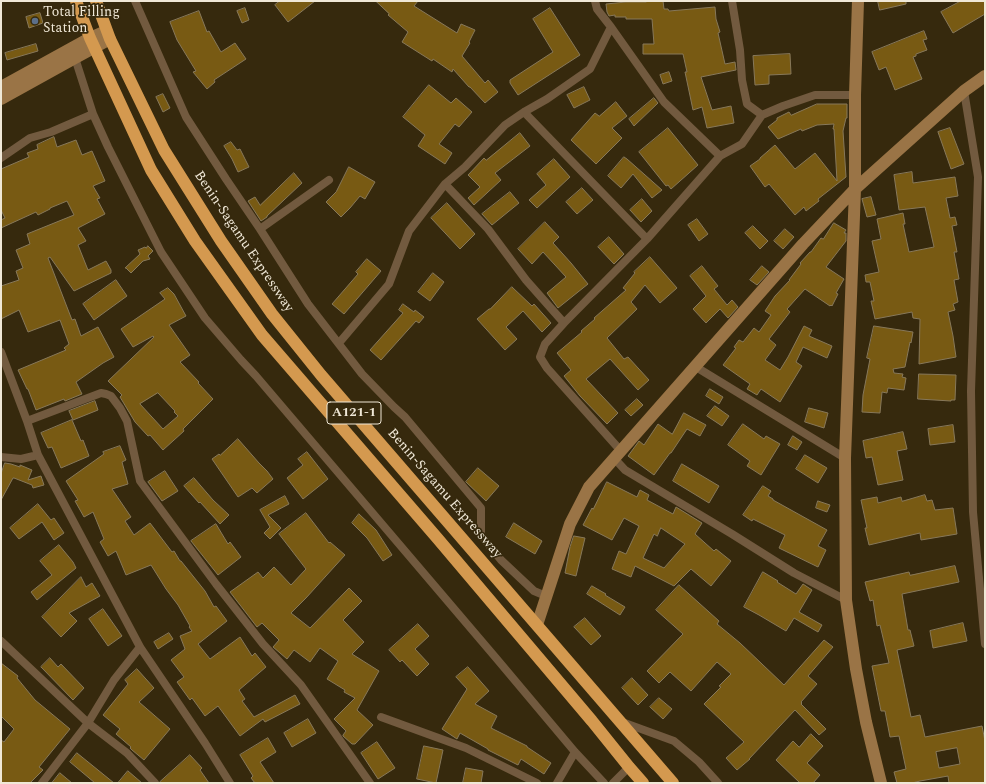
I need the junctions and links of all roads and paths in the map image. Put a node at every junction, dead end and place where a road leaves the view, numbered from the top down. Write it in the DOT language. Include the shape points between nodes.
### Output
graph roads {
  1 [pos="76,1"];
  2 [pos="96,1"];
  3 [pos="135,1"];
  4 [pos="595,1"];
  5 [pos="732,1"];
  6 [pos="858,1"];
  7 [pos="611,27"];
  8 [pos="108,35"];
  9 [pos="92,43"];
  10 [pos="75,58"];
  11 [pos="985,76"];
  12 [pos="1,87"];
  13 [pos="964,91"];
  14 [pos="855,95"];
  15 [pos="1,99"];
  16 [pos="524,112"];
  17 [pos="94,114"];
  18 [pos="762,115"];
  19 [pos="720,156"];
  20 [pos="1,158"];
  21 [pos="329,180"];
  22 [pos="445,184"];
  23 [pos="855,189"];
  24 [pos="260,229"];
  25 [pos="647,239"];
  26 [pos="564,323"];
  27 [pos="339,343"];
  28 [pos="1,352"];
  29 [pos="696,367"];
  30 [pos="27,420"];
  31 [pos="38,455"];
  32 [pos="618,455"];
  33 [pos="1,457"];
  34 [pos="845,458"];
  35 [pos="546,596"];
  36 [pos="846,600"];
  37 [pos="537,625"];
  38 [pos="1,641"];
  39 [pos="985,644"];
  40 [pos="140,647"];
  41 [pos="608,707"];
  42 [pos="381,717"];
  43 [pos="592,721"];
  44 [pos="620,721"];
  45 [pos="88,723"];
  46 [pos="575,752"];
  47 [pos="628,767"];
  48 [pos="42,783"];
  49 [pos="155,783"];
  50 [pos="230,783"];
  51 [pos="370,783"];
  52 [pos="537,783"];
  53 [pos="556,783"];
  54 [pos="604,783"];
  55 [pos="613,783"];
  56 [pos="643,783"];
  57 [pos="673,783"];
  58 [pos="718,783"];
  59 [pos="880,783"];
  1 -- 9 [label="highway, A121-1"];
  2 -- 8 [label="highway, Benin-Sagamu Expressway / A121-1"];
  3 -- 24 [label="street" via="186,117"];
  4 -- 7 [label="street" via="597,9"];
  5 -- 18 [label="street" via="747,104"];
  6 -- 14 [label="street"];
  7 -- 16 [label="street" via="590,69"];
  7 -- 19 [label="street" via="664,102"];
  8 -- 9 [label="street"];
  8 -- 37 [label="highway, Benin-Sagamu Expressway / A121-1" via="164,150 221,241 272,314 321,375"];
  9 -- 10 [label="street"];
  9 -- 12 [label="street"];
  9 -- 43 [label="highway, A121-1" via="152,170 196,241 262,335"];
  10 -- 15 [label="street"];
  10 -- 17 [label="street"];
  11 -- 13 [label="street"];
  13 -- 23 [label="street"];
  13 -- 39 [label="street" via="978,177 971,399 973,512"];
  14 -- 18 [label="street" via="815,95"];
  14 -- 23 [label="street"];
  16 -- 22 [label="street" via="505,125"];
  16 -- 25 [label="street"];
  17 -- 20 [label="street" via="30,138"];
  17 -- 46 [label="street" via="161,252 205,318"];
  18 -- 19 [label="street" via="742,144"];
  19 -- 25 [label="street"];
  21 -- 24 [label="street"];
  22 -- 26 [label="street" via="488,228 526,280"];
  22 -- 27 [label="street" via="409,232 389,284"];
  23 -- 29 [label="street" via="803,244"];
  23 -- 34 [label="street"];
  24 -- 27 [label="street" via="308,304"];
  25 -- 26 [label="street"];
  26 -- 32 [label="street" via="545,344 540,357"];
  27 -- 35 [label="street" via="362,374 405,417 481,508 481,535 501,560 534,591"];
  28 -- 30 [label="street"];
  29 -- 32 [label="street"];
  29 -- 34 [label="street"];
  30 -- 31 [label="street"];
  30 -- 51 [label="street" via="100,393 111,396 126,421 140,481 263,644 302,685"];
  31 -- 33 [label="street" via="21,459"];
  31 -- 40 [label="street"];
  32 -- 35 [label="street" via="589,487 570,524"];
  32 -- 36 [label="street" via="624,470 794,573"];
  34 -- 36 [label="street"];
  35 -- 37 [label="street"];
  36 -- 59 [label="street" via="866,722"];
  37 -- 41 [label="highway, Benin-Sagamu Expressway / A121-1"];
  38 -- 45 [label="street"];
  40 -- 45 [label="street" via="114,680"];
  40 -- 50 [label="street"];
  41 -- 43 [label="highway"];
  41 -- 44 [label="highway, Benin-Sagamu Expressway / A121-1"];
  42 -- 52 [label="street" via="466,748"];
  43 -- 47 [label="highway, A121-1"];
  44 -- 57 [label="highway, Benin-Sagamu Expressway / A121-1"];
  44 -- 58 [label="street" via="674,741 699,762"];
  45 -- 48 [label="street"];
  45 -- 49 [label="street" via="127,753"];
  46 -- 53 [label="street"];
  46 -- 54 [label="street"];
  47 -- 55 [label="street"];
  47 -- 56 [label="highway, A121-1"];
}
